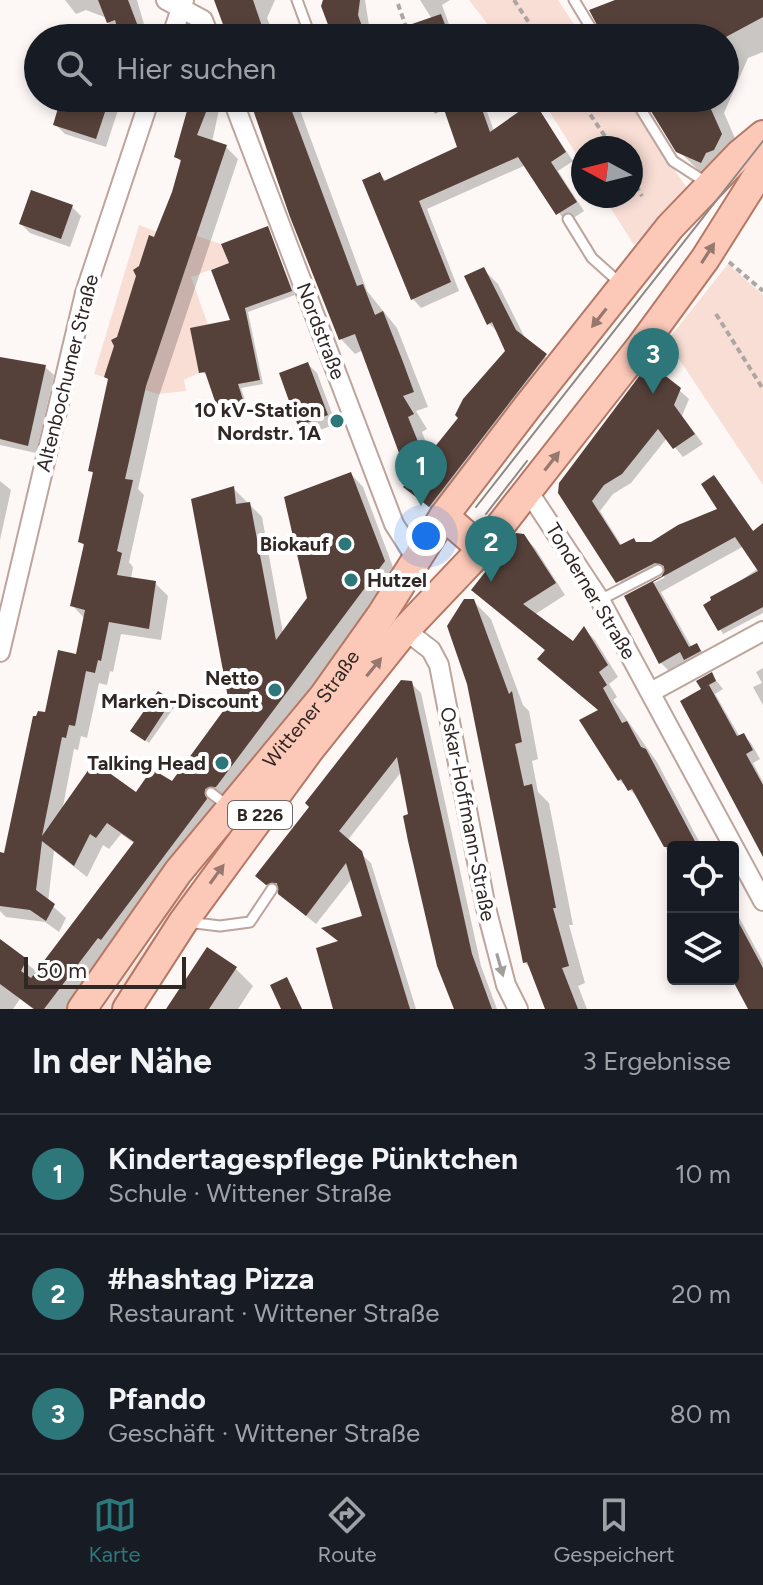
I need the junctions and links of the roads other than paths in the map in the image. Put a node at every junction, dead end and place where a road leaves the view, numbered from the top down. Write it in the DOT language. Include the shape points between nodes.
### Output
graph roads {
  1 [pos="297,0"];
  2 [pos="574,0"];
  3 [pos="177,3"];
  4 [pos="173,24"];
  5 [pos="205,24"];
  6 [pos="305,24"];
  7 [pos="589,24"];
  8 [pos="145,112"];
  9 [pos="237,112"];
  10 [pos="643,112"];
  11 [pos="763,135"];
  12 [pos="763,167"];
  13 [pos="710,185"];
  14 [pos="568,219"];
  15 [pos="623,286"];
  16 [pos="528,491"];
  17 [pos="444,516"];
  18 [pos="482,549"];
  19 [pos="417,560"];
  20 [pos="658,570"];
  21 [pos="600,600"];
  22 [pos="405,630"];
  23 [pos="763,631"];
  24 [pos="0,652"];
  25 [pos="651,692"];
  26 [pos="272,889"];
  27 [pos="763,901"];
  28 [pos="183,922"];
  29 [pos="82,1009"];
  30 [pos="127,1009"];
  31 [pos="518,1009"];
  1 -- 6 [label="lane"];
  2 -- 7 [label="lane"];
  3 -- 4 [label="street"];
  3 -- 5 [label="street"];
  8 -- 24 [label="street, Altenbochumer Straße" via="85,293"];
  9 -- 19 [label="street, Nordstraße" via="394,524"];
  10 -- 13 [label="lane" via="673,161"];
  11 -- 13 [label="main road, Wittener Straße / B 226"];
  16 -- 12 [label="main road, Wittener Straße / B 226, one-way" via="642,345"];
  13 -- 15 [label="main road, Wittener Straße / B 226"];
  14 -- 15 [label="lane" via="592,258"];
  15 -- 17 [label="main road, Wittener Straße / B 226, one-way" via="522,403"];
  16 -- 18 [label="main road, Wittener Straße / B 226"];
  16 -- 21 [label="street, Tonderner Straße"];
  17 -- 18 [label="main road"];
  17 -- 19 [label="main road, Wittener Straße / B 226"];
  18 -- 22 [label="main road, Wittener Straße / B 226"];
  19 -- 29 [label="main road, Wittener Straße / B 226" via="323,697 220,800"];
  20 -- 21 [label="lane"];
  21 -- 25 [label="street, Tonderner Straße"];
  28 -- 22 [label="main road, Wittener Straße / B 226, one-way"];
  22 -- 31 [label="street, Oskar-Hoffmann-Straße, one-way" via="431,650 439,665 486,908 506,985"];
  23 -- 25 [label="street"];
  25 -- 27 [label="street, Tonderner Straße"];
  26 -- 28 [label="lane" via="250,922"];
  28 -- 30 [label="main road, Wittener Straße / B 226"];
}
